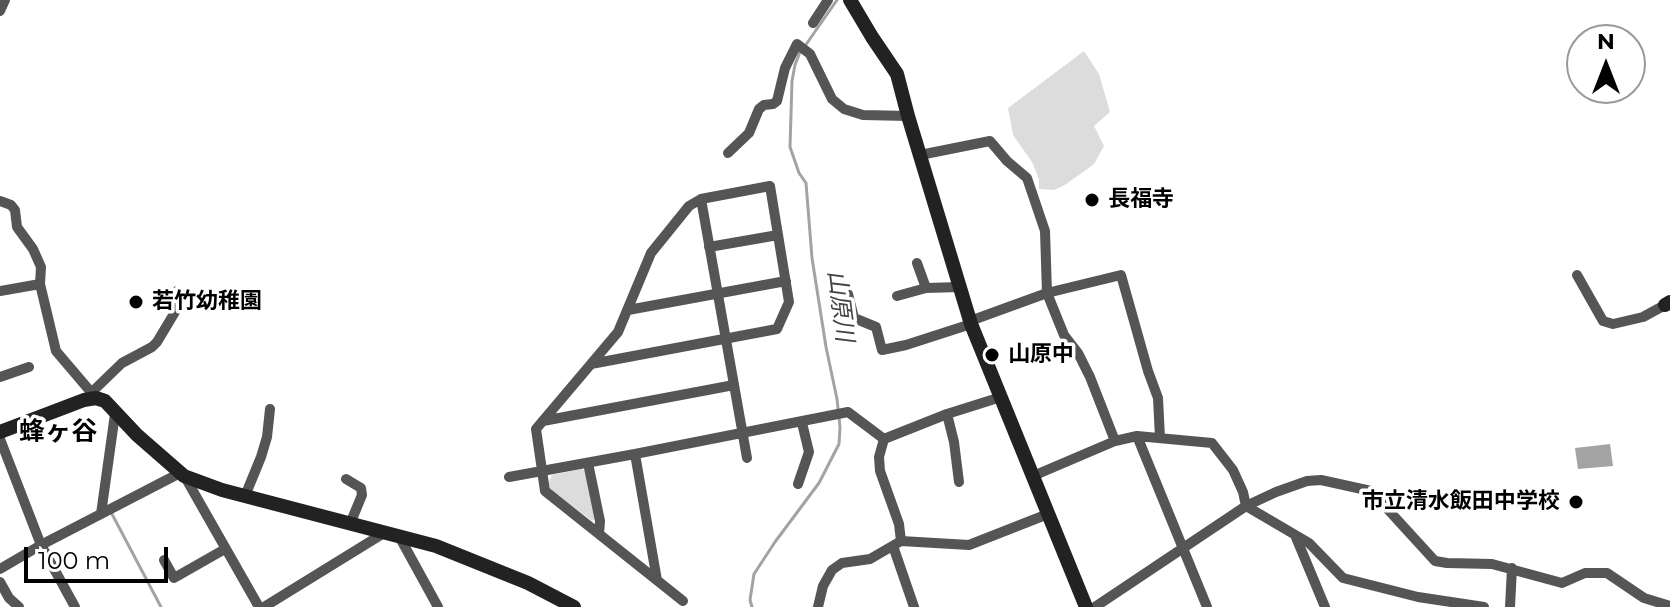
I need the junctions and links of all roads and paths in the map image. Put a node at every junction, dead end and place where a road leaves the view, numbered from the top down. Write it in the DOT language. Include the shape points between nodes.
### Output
graph roads {
  1 [pos="5,0"];
  2 [pos="828,0"];
  3 [pos="850,0"];
  4 [pos="0,11"];
  5 [pos="813,23"];
  6 [pos="908,116"];
  7 [pos="728,153"];
  8 [pos="920,155"];
  9 [pos="701,199"];
  10 [pos="0,201"];
  11 [pos="778,235"];
  12 [pos="709,247"];
  13 [pos="917,263"];
  14 [pos="1577,275"];
  15 [pos="786,281"];
  16 [pos="40,284"];
  17 [pos="960,287"];
  18 [pos="926,288"];
  19 [pos="0,291"];
  20 [pos="177,291"];
  21 [pos="1047,293"];
  22 [pos="717,294"];
  23 [pos="848,294"];
  24 [pos="897,296"];
  25 [pos="1668,303"];
  26 [pos="628,310"];
  27 [pos="971,322"];
  28 [pos="725,339"];
  29 [pos="591,364"];
  30 [pos="29,367"];
  31 [pos="0,377"];
  32 [pos="734,385"];
  33 [pos="94,395"];
  34 [pos="1001,397"];
  35 [pos="270,409"];
  36 [pos="115,414"];
  37 [pos="947,414"];
  38 [pos="543,421"];
  39 [pos="802,423"];
  40 [pos="0,432"];
  41 [pos="742,433"];
  42 [pos="1137,436"];
  43 [pos="1160,438"];
  44 [pos="0,439"];
  45 [pos="884,439"];
  46 [pos="1115,441"];
  47 [pos="635,454"];
  48 [pos="747,458"];
  49 [pos="588,463"];
  50 [pos="542,471"];
  51 [pos="182,474"];
  52 [pos="1033,476"];
  53 [pos="509,477"];
  54 [pos="346,479"];
  55 [pos="959,482"];
  56 [pos="798,484"];
  57 [pos="245,496"];
  58 [pos="1246,506"];
  59 [pos="101,514"];
  60 [pos="1048,514"];
  61 [pos="350,524"];
  62 [pos="391,534"];
  63 [pos="599,534"];
  64 [pos="1295,535"];
  65 [pos="897,543"];
  66 [pos="41,545"];
  67 [pos="1183,548"];
  68 [pos="225,549"];
  69 [pos="164,560"];
  70 [pos="1512,568"];
  71 [pos="0,569"];
  72 [pos="657,580"];
  73 [pos="0,582"];
  74 [pos="683,601"];
  75 [pos="1670,606"];
  76 [pos="19,607"];
  77 [pos="75,607"];
  78 [pos="261,607"];
  79 [pos="438,607"];
  80 [pos="574,607"];
  81 [pos="818,607"];
  82 [pos="914,607"];
  83 [pos="1086,607"];
  84 [pos="1095,607"];
  85 [pos="1207,607"];
  86 [pos="1325,607"];
  87 [pos="1484,607"];
  88 [pos="1510,607"];
  1 -- 4 [label="street"];
  2 -- 5 [label="street"];
  3 -- 6 [label="street" via="897,74"];
  6 -- 7 [label="street" via="844,109 832,99 810,54 797,44 777,101 759,109 749,133"];
  6 -- 8 [label="street"];
  8 -- 17 [label="street"];
  8 -- 21 [label="street" via="990,141 1027,178 1045,231"];
  9 -- 11 [label="street" via="770,186"];
  9 -- 12 [label="street"];
  9 -- 26 [label="street" via="689,206 651,253"];
  10 -- 16 [label="street" via="15,210 17,227 41,267"];
  11 -- 12 [label="street"];
  11 -- 15 [label="street"];
  12 -- 22 [label="street"];
  13 -- 18 [label="street"];
  14 -- 25 [label="street" via="1603,321 1643,317"];
  15 -- 22 [label="street"];
  15 -- 28 [label="street" via="789,302 777,329"];
  16 -- 19 [label="street"];
  16 -- 33 [label="street" via="56,351"];
  17 -- 18 [label="street"];
  17 -- 27 [label="street"];
  18 -- 24 [label="street"];
  20 -- 33 [label="street" via="175,312 157,342 122,363"];
  21 -- 27 [label="street"];
  21 -- 43 [label="street" via="1121,275 1158,398"];
  21 -- 46 [label="street" via="1064,335 1090,377"];
  22 -- 26 [label="street"];
  22 -- 28 [label="street"];
  23 -- 27 [label="street" via="854,318 876,327 882,350"];
  26 -- 29 [label="street" via="618,332"];
  27 -- 34 [label="street"];
  28 -- 29 [label="street"];
  28 -- 32 [label="street"];
  29 -- 38 [label="street"];
  30 -- 31 [label="street"];
  32 -- 38 [label="street"];
  32 -- 41 [label="street"];
  33 -- 36 [label="street"];
  33 -- 40 [label="street"];
  34 -- 37 [label="street"];
  34 -- 52 [label="street"];
  35 -- 57 [label="street" via="267,437"];
  36 -- 51 [label="street"];
  36 -- 59 [label="street"];
  37 -- 45 [label="street"];
  37 -- 55 [label="street"];
  38 -- 50 [label="street" via="536,429"];
  39 -- 41 [label="street"];
  39 -- 45 [label="street" via="848,412"];
  39 -- 56 [label="street" via="809,452"];
  41 -- 47 [label="street"];
  41 -- 48 [label="street"];
  42 -- 43 [label="street"];
  42 -- 46 [label="street"];
  42 -- 67 [label="street"];
  43 -- 58 [label="street" via="1212,443 1233,470"];
  44 -- 66 [label="street"];
  45 -- 65 [label="street" via="880,471 899,524"];
  46 -- 52 [label="street"];
  47 -- 49 [label="street"];
  47 -- 72 [label="street"];
  49 -- 50 [label="street"];
  49 -- 63 [label="street"];
  50 -- 53 [label="street"];
  50 -- 63 [label="street" via="545,491"];
  51 -- 57 [label="street"];
  51 -- 59 [label="street"];
  51 -- 68 [label="street"];
  52 -- 60 [label="street"];
  54 -- 61 [label="street" via="361,488 362,495"];
  57 -- 61 [label="street"];
  58 -- 64 [label="street"];
  58 -- 67 [label="street"];
  58 -- 70 [label="street" via="1307,481 1371,491 1435,561"];
  59 -- 66 [label="street"];
  60 -- 65 [label="street" via="969,545"];
  60 -- 83 [label="street"];
  61 -- 62 [label="street"];
  62 -- 78 [label="street"];
  62 -- 79 [label="street"];
  62 -- 80 [label="street" via="474,560"];
  63 -- 72 [label="street"];
  64 -- 86 [label="street"];
  64 -- 87 [label="street" via="1343,578"];
  65 -- 81 [label="street" via="870,559 832,570"];
  65 -- 82 [label="street"];
  66 -- 71 [label="street"];
  66 -- 77 [label="street"];
  67 -- 84 [label="street"];
  67 -- 85 [label="street"];
  68 -- 69 [label="street" via="174,578"];
  68 -- 78 [label="street"];
  70 -- 75 [label="street" via="1562,583 1585,573 1607,573 1644,598"];
  70 -- 88 [label="street"];
  72 -- 74 [label="street"];
  73 -- 76 [label="street"];
}
